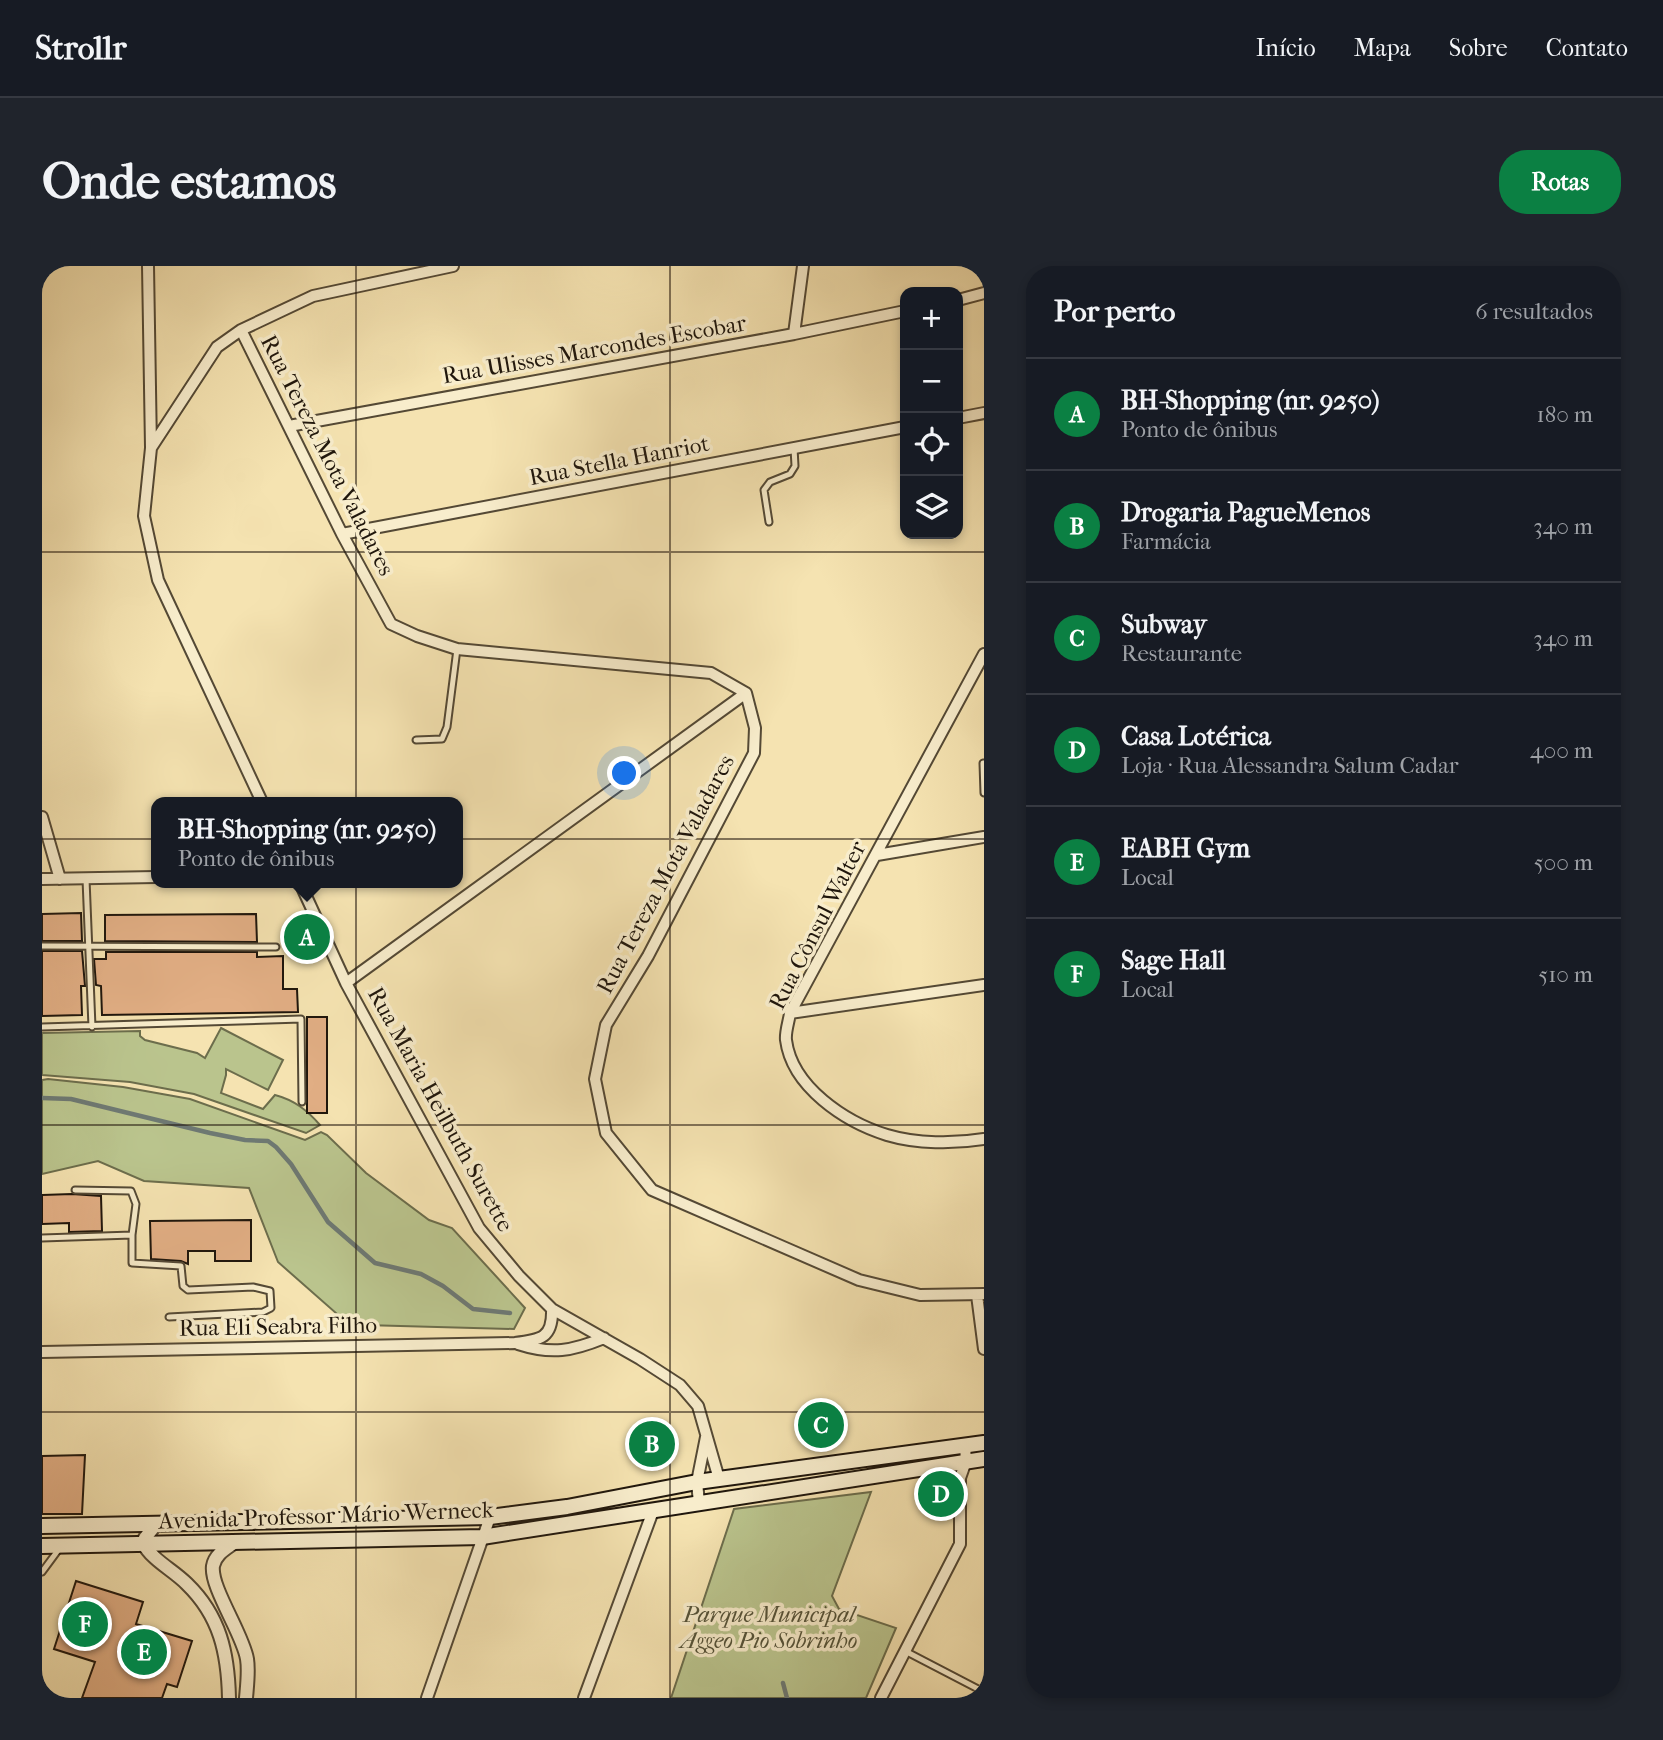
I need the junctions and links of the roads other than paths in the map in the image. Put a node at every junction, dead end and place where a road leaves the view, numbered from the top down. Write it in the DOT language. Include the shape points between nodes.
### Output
graph roads {
  1 [pos="148,266"];
  2 [pos="453,266"];
  3 [pos="803,266"];
  4 [pos="984,293"];
  5 [pos="963,299"];
  6 [pos="900,312"];
  7 [pos="241,330"];
  8 [pos="794,334"];
  9 [pos="984,413"];
  10 [pos="963,417"];
  11 [pos="289,426"];
  12 [pos="900,429"];
  13 [pos="151,447"];
  14 [pos="794,448"];
  15 [pos="769,522"];
  16 [pos="342,534"];
  17 [pos="457,649"];
  18 [pos="984,654"];
  19 [pos="746,693"];
  20 [pos="416,740"];
  21 [pos="983,763"];
  22 [pos="984,793"];
  23 [pos="260,797"];
  24 [pos="42,817"];
  25 [pos="984,837"];
  26 [pos="877,855"];
  27 [pos="151,877"];
  28 [pos="60,878"];
  29 [pos="86,878"];
  30 [pos="42,879"];
  31 [pos="302,888"];
  32 [pos="42,946"];
  33 [pos="89,946"];
  34 [pos="276,947"];
  35 [pos="346,984"];
  36 [pos="984,985"];
  37 [pos="790,1013"];
  38 [pos="42,1027"];
  39 [pos="92,1027"];
  40 [pos="302,1102"];
  41 [pos="984,1139"];
  42 [pos="75,1190"];
  43 [pos="132,1235"];
  44 [pos="42,1238"];
  45 [pos="980,1294"];
  46 [pos="552,1309"];
  47 [pos="169,1317"];
  48 [pos="604,1338"];
  49 [pos="515,1343"];
  50 [pos="984,1349"];
  51 [pos="42,1352"];
  52 [pos="707,1432"];
  53 [pos="984,1443"];
  54 [pos="965,1453"];
  55 [pos="984,1459"];
  56 [pos="719,1479"];
  57 [pos="697,1482"];
  58 [pos="699,1503"];
  59 [pos="653,1511"];
  60 [pos="490,1517"];
  61 [pos="157,1523"];
  62 [pos="42,1526"];
  63 [pos="482,1537"];
  64 [pos="235,1542"];
  65 [pos="143,1543"];
  66 [pos="62,1545"];
  67 [pos="42,1546"];
  68 [pos="43,1569"];
  69 [pos="905,1651"];
  70 [pos="984,1692"];
  71 [pos="229,1698"];
  72 [pos="246,1698"];
  73 [pos="426,1698"];
  74 [pos="584,1698"];
  75 [pos="881,1698"];
  1 -- 13 [label="street"];
  2 -- 7 [label="street" via="313,296"];
  3 -- 8 [label="street"];
  4 -- 5 [label="street"];
  6 -- 8 [label="street, Rua Ulisses Marcondes Escobar"];
  7 -- 11 [label="street, Rua Tereza Mota Valadares"];
  7 -- 13 [label="street" via="217,347"];
  8 -- 11 [label="street, Rua Ulisses Marcondes Escobar"];
  9 -- 10 [label="street"];
  11 -- 16 [label="street, Rua Tereza Mota Valadares"];
  12 -- 14 [label="street, Rua Stella Hanriot"];
  13 -- 23 [label="street" via="145,516 158,579"];
  14 -- 15 [label="lane" via="790,474 770,482 764,490"];
  14 -- 16 [label="street, Rua Stella Hanriot"];
  16 -- 17 [label="street, Rua Tereza Mota Valadares" via="391,624"];
  17 -- 19 [label="street, Rua Tereza Mota Valadares" via="711,673"];
  17 -- 20 [label="lane" via="442,739"];
  18 -- 26 [label="street, Rua Cônsul Walter"];
  19 -- 35 [label="street"];
  19 -- 45 [label="street, Rua Tereza Mota Valadares" via="755,728 754,753 648,956 606,1025 595,1079 606,1133 652,1190 859,1280 920,1295"];
  21 -- 22 [label="lane"];
  24 -- 28 [label="street"];
  25 -- 26 [label="street"];
  26 -- 37 [label="street, Rua Cônsul Walter"];
  27 -- 29 [label="street"];
  28 -- 29 [label="street"];
  28 -- 30 [label="street"];
  29 -- 33 [label="lane"];
  31 -- 35 [label="street, Rua Maria Heilbuth Surette"];
  32 -- 33 [label="lane"];
  33 -- 34 [label="lane"];
  33 -- 39 [label="lane"];
  35 -- 46 [label="street, Rua Maria Heilbuth Surette" via="479,1228"];
  36 -- 37 [label="street"];
  37 -- 41 [label="street, Rua Cônsul Walter" via="786,1038 794,1065 810,1089 829,1104 887,1135 931,1142"];
  38 -- 39 [label="lane"];
  39 -- 40 [label="lane" via="301,1019"];
  42 -- 43 [label="lane" via="131,1191 136,1204"];
  43 -- 44 [label="lane"];
  43 -- 47 [label="lane" via="132,1263 181,1266 188,1290 253,1287 270,1291 271,1308 263,1312"];
  45 -- 50 [label="street"];
  46 -- 48 [label="street, Rua Maria Heilbuth Surette"];
  46 -- 49 [label="street, Rua Eli Seabra Filho" via="547,1334"];
  48 -- 49 [label="street, Rua Eli Seabra Filho" via="576,1350 540,1351"];
  48 -- 52 [label="street, Rua Maria Heilbuth Surette" via="680,1385 698,1406"];
  49 -- 51 [label="street, Rua Eli Seabra Filho"];
  52 -- 56 [label="street, Rua Maria Heilbuth Surette"];
  52 -- 57 [label="street"];
  53 -- 54 [label="main road, Avenida Professor Mário Werneck"];
  54 -- 55 [label="main road, Avenida Professor Mário Werneck"];
  54 -- 56 [label="main road, Avenida Professor Mário Werneck"];
  54 -- 58 [label="main road, Avenida Professor Mário Werneck"];
  54 -- 69 [label="street" via="960,1478 960,1544"];
  56 -- 57 [label="main road, Avenida Professor Mário Werneck"];
  57 -- 58 [label="street"];
  57 -- 60 [label="main road, Avenida Professor Mário Werneck"];
  58 -- 59 [label="main road, Avenida Professor Mário Werneck"];
  59 -- 63 [label="main road, Avenida Professor Mário Werneck"];
  59 -- 74 [label="street"];
  60 -- 61 [label="main road, Avenida Professor Mário Werneck"];
  60 -- 63 [label="street"];
  61 -- 62 [label="main road, Avenida Professor Mário Werneck"];
  61 -- 65 [label="street"];
  63 -- 64 [label="main road, Avenida Professor Mário Werneck"];
  63 -- 73 [label="street"];
  64 -- 65 [label="main road, Avenida Professor Mário Werneck"];
  64 -- 72 [label="street" via="222,1550 213,1565 215,1584 247,1658"];
  65 -- 66 [label="main road, Avenida Professor Mário Werneck"];
  65 -- 71 [label="street" via="208,1610 222,1638"];
  66 -- 67 [label="main road, Avenida Professor Mário Werneck"];
  66 -- 68 [label="lane"];
  69 -- 70 [label="lane"];
  69 -- 75 [label="street"];
}
